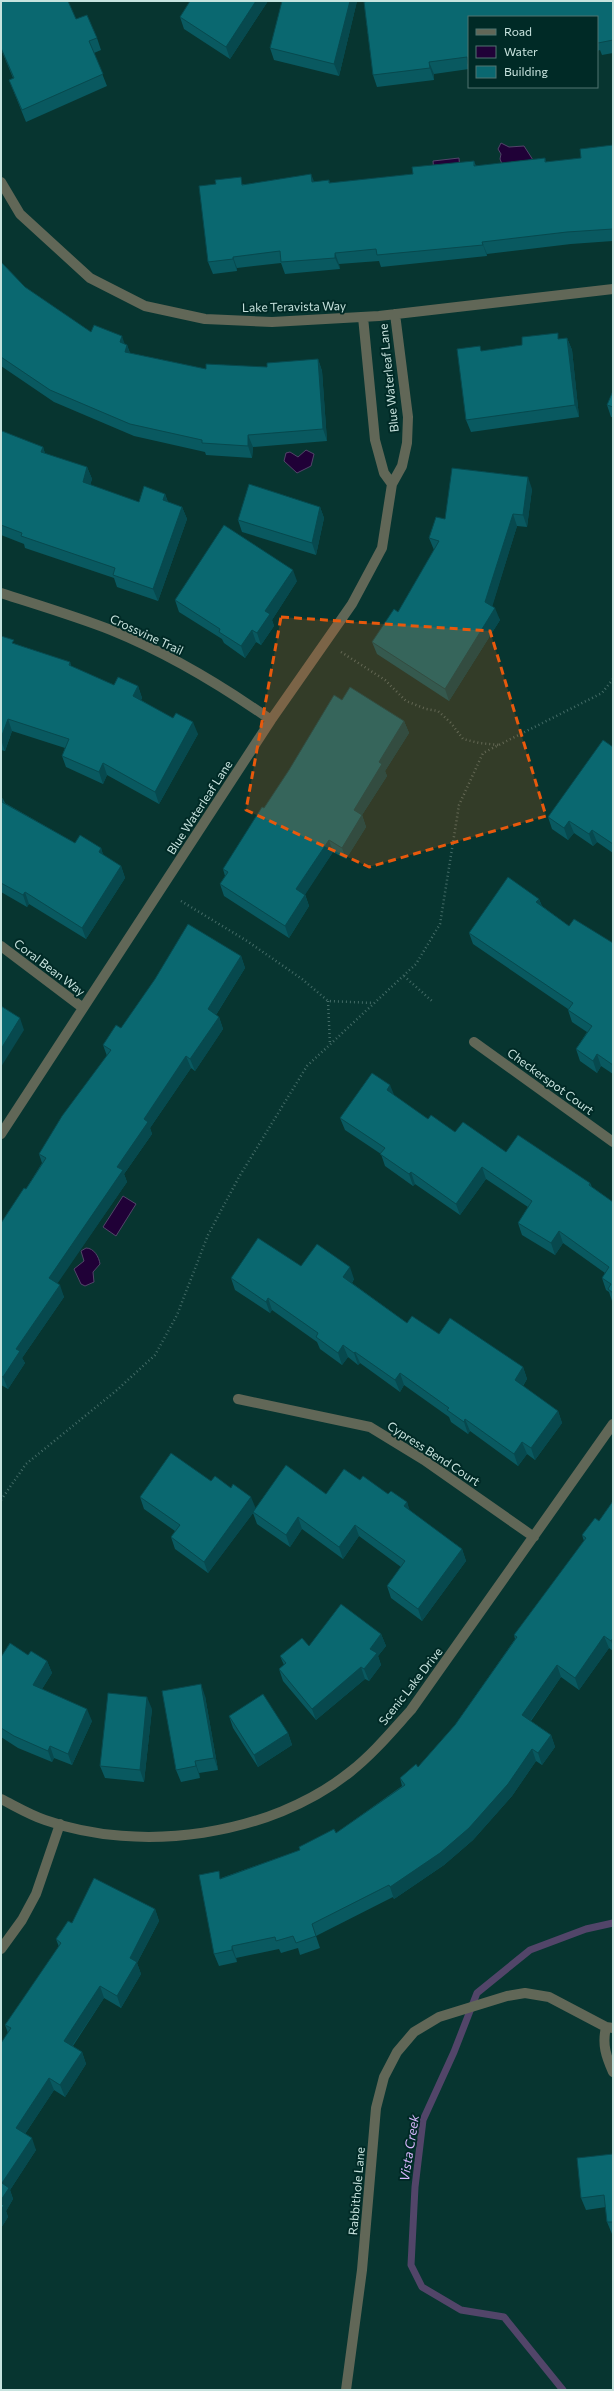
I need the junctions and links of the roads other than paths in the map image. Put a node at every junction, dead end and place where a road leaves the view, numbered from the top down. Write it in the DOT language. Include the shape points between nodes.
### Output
graph roads {
  1 [pos="1,182"];
  2 [pos="613,289"];
  3 [pos="395,314"];
  4 [pos="363,317"];
  5 [pos="392,484"];
  6 [pos="1,593"];
  7 [pos="271,720"];
  8 [pos="1,946"];
  9 [pos="83,1008"];
  10 [pos="474,1042"];
  11 [pos="1,1134"];
  12 [pos="613,1142"];
  13 [pos="238,1400"];
  14 [pos="613,1424"];
  15 [pos="534,1537"];
  16 [pos="1,1799"];
  17 [pos="60,1824"];
  18 [pos="1,1950"];
  19 [pos="610,2028"];
  20 [pos="613,2072"];
  21 [pos="346,2390"];
  1 -- 4 [label="street, Lake Teravista Way" via="20,214 59,252 90,278 145,306 212,320 272,322"];
  2 -- 3 [label="street, Lake Teravista Way"];
  3 -- 4 [label="street, Lake Teravista Way"];
  3 -- 5 [label="street, Blue Waterleaf Lane" via="408,417 407,443 402,466"];
  4 -- 5 [label="street, Blue Waterleaf Lane" via="375,440 384,473"];
  5 -- 7 [label="street, Blue Waterleaf Lane" via="382,548 352,604"];
  6 -- 7 [label="street, Crossvine Trail" via="111,630 226,689"];
  7 -- 9 [label="street, Blue Waterleaf Lane"];
  8 -- 9 [label="street, Coral Bean Way"];
  9 -- 11 [label="street, Blue Waterleaf Lane"];
  10 -- 12 [label="street, Checkerspot Court"];
  13 -- 15 [label="street, Cypress Bend Court" via="370,1427 424,1460"];
  14 -- 15 [label="street, Scenic Lake Drive"];
  15 -- 17 [label="street, Scenic Lake Drive" via="411,1710 349,1773 317,1793 269,1817 214,1832 148,1838 98,1834"];
  16 -- 17 [label="street, Scenic Lake Drive" via="44,1820"];
  17 -- 18 [label="street" via="36,1894"];
  19 -- 20 [label="street" via="603,2040 605,2054"];
  19 -- 21 [label="street, Rabbithole Lane" via="549,1997 525,1993 439,2016 414,2032 397,2052 384,2077 378,2100 362,2270"];
}
